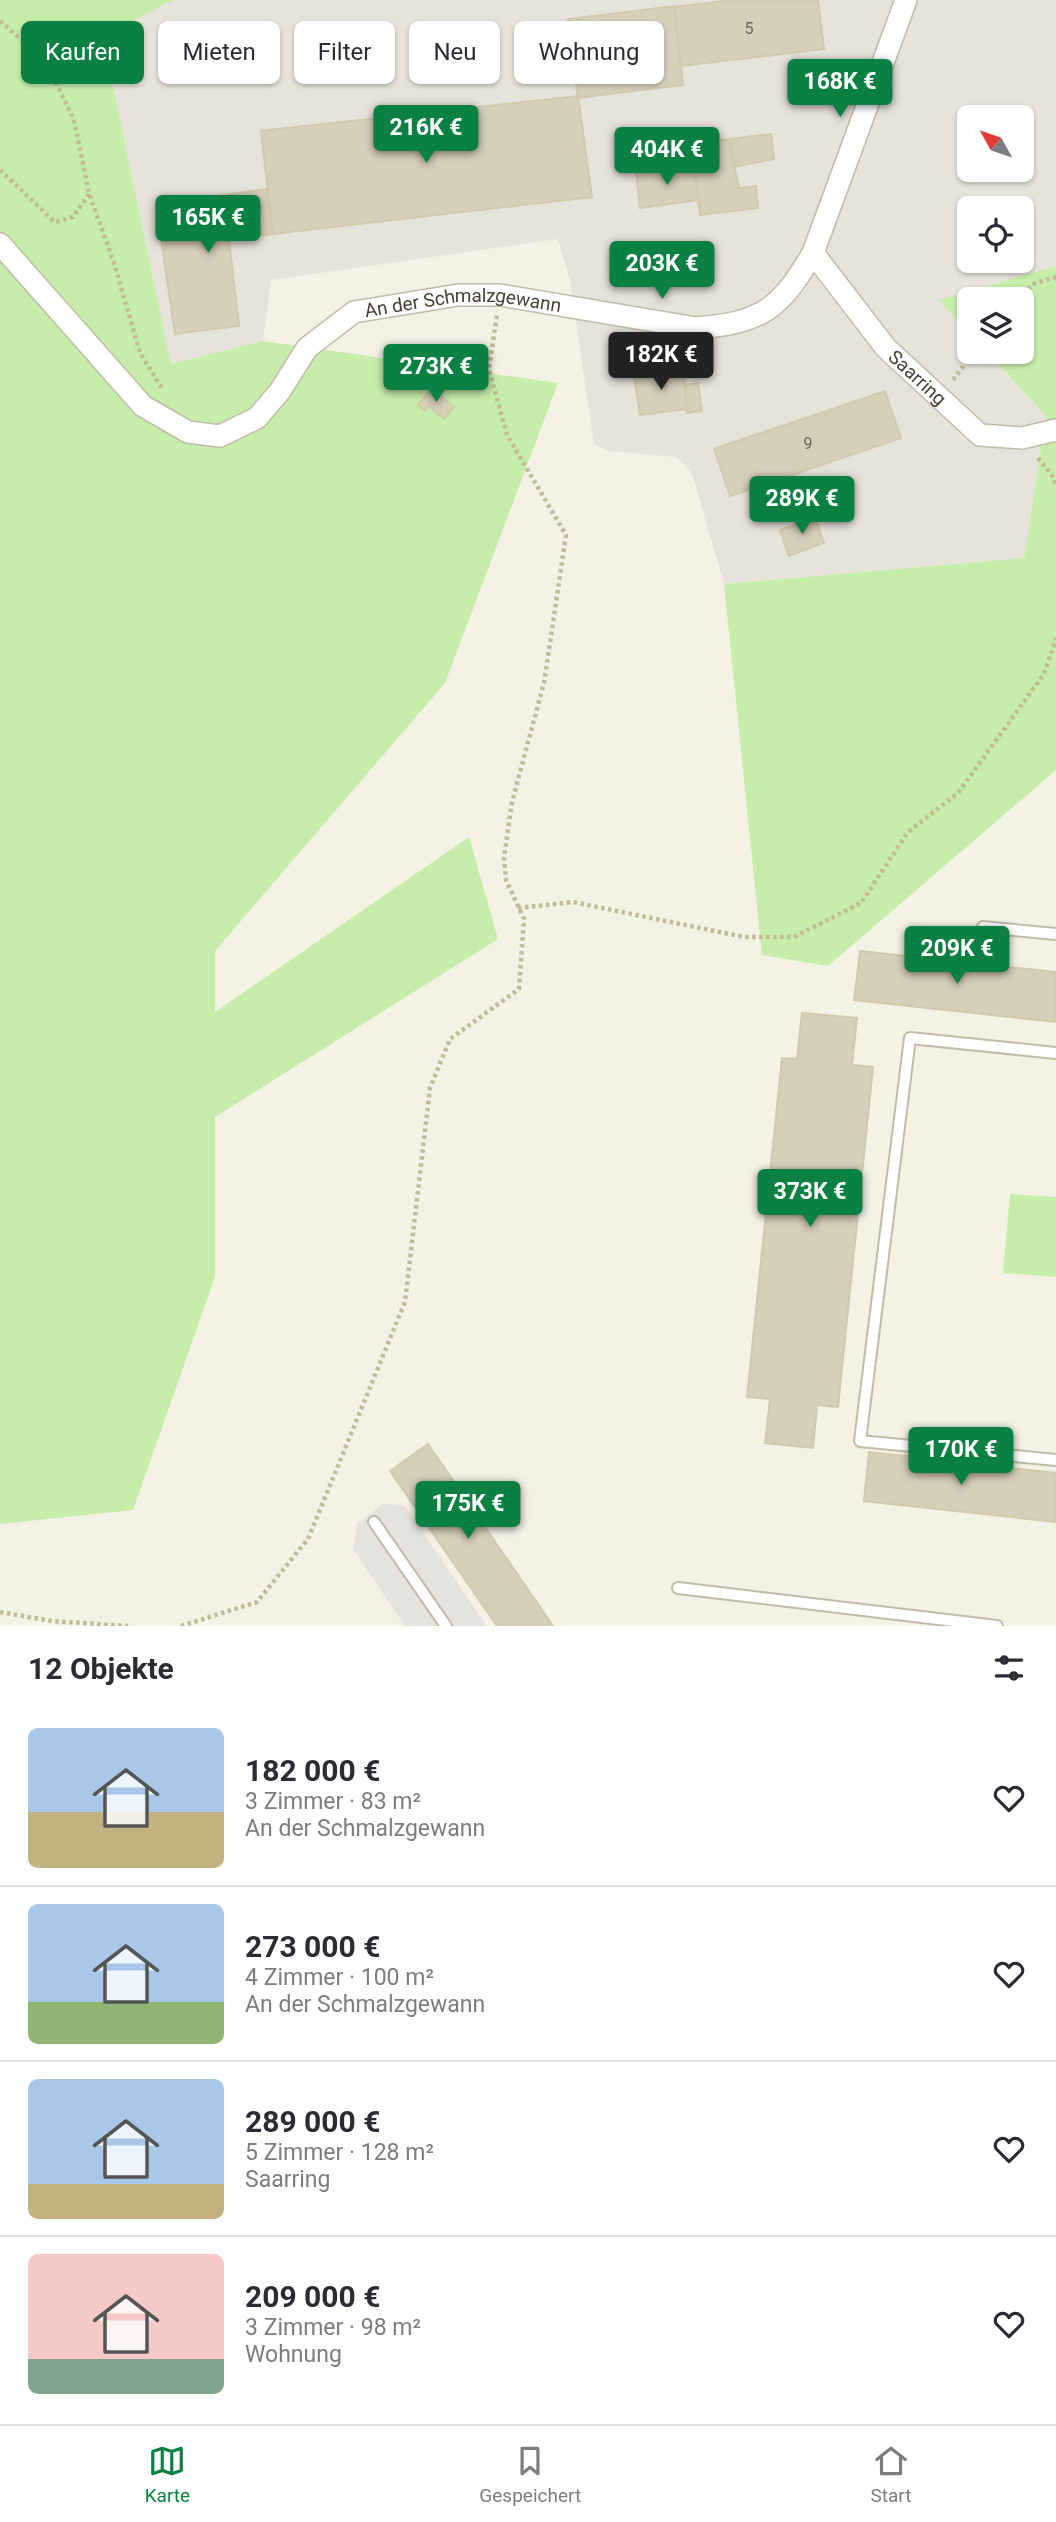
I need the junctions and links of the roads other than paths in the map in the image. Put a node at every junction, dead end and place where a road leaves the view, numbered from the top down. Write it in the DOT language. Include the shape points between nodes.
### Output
graph roads {
  1 [pos="906,0"];
  2 [pos="0,244"];
  3 [pos="813,253"];
  4 [pos="1056,430"];
  5 [pos="984,927"];
  6 [pos="1056,934"];
  7 [pos="1056,1053"];
  8 [pos="1056,1460"];
  9 [pos="374,1522"];
  10 [pos="678,1588"];
  11 [pos="446,1626"];
  12 [pos="997,1626"];
  1 -- 3 [label="street, An der Schmalzgewann"];
  2 -- 3 [label="street, An der Schmalzgewann" via="143,406 188,432 220,436 257,418 307,348 354,312 458,295 499,295 696,328 726,326 756,317 776,304 794,286"];
  3 -- 4 [label="street, Saarring" via="886,348 980,435 1022,438"];
  5 -- 6 [label="lane"];
  7 -- 8 [label="lane" via="910,1038 860,1441"];
  9 -- 11 [label="lane"];
  10 -- 12 [label="lane"];
}
